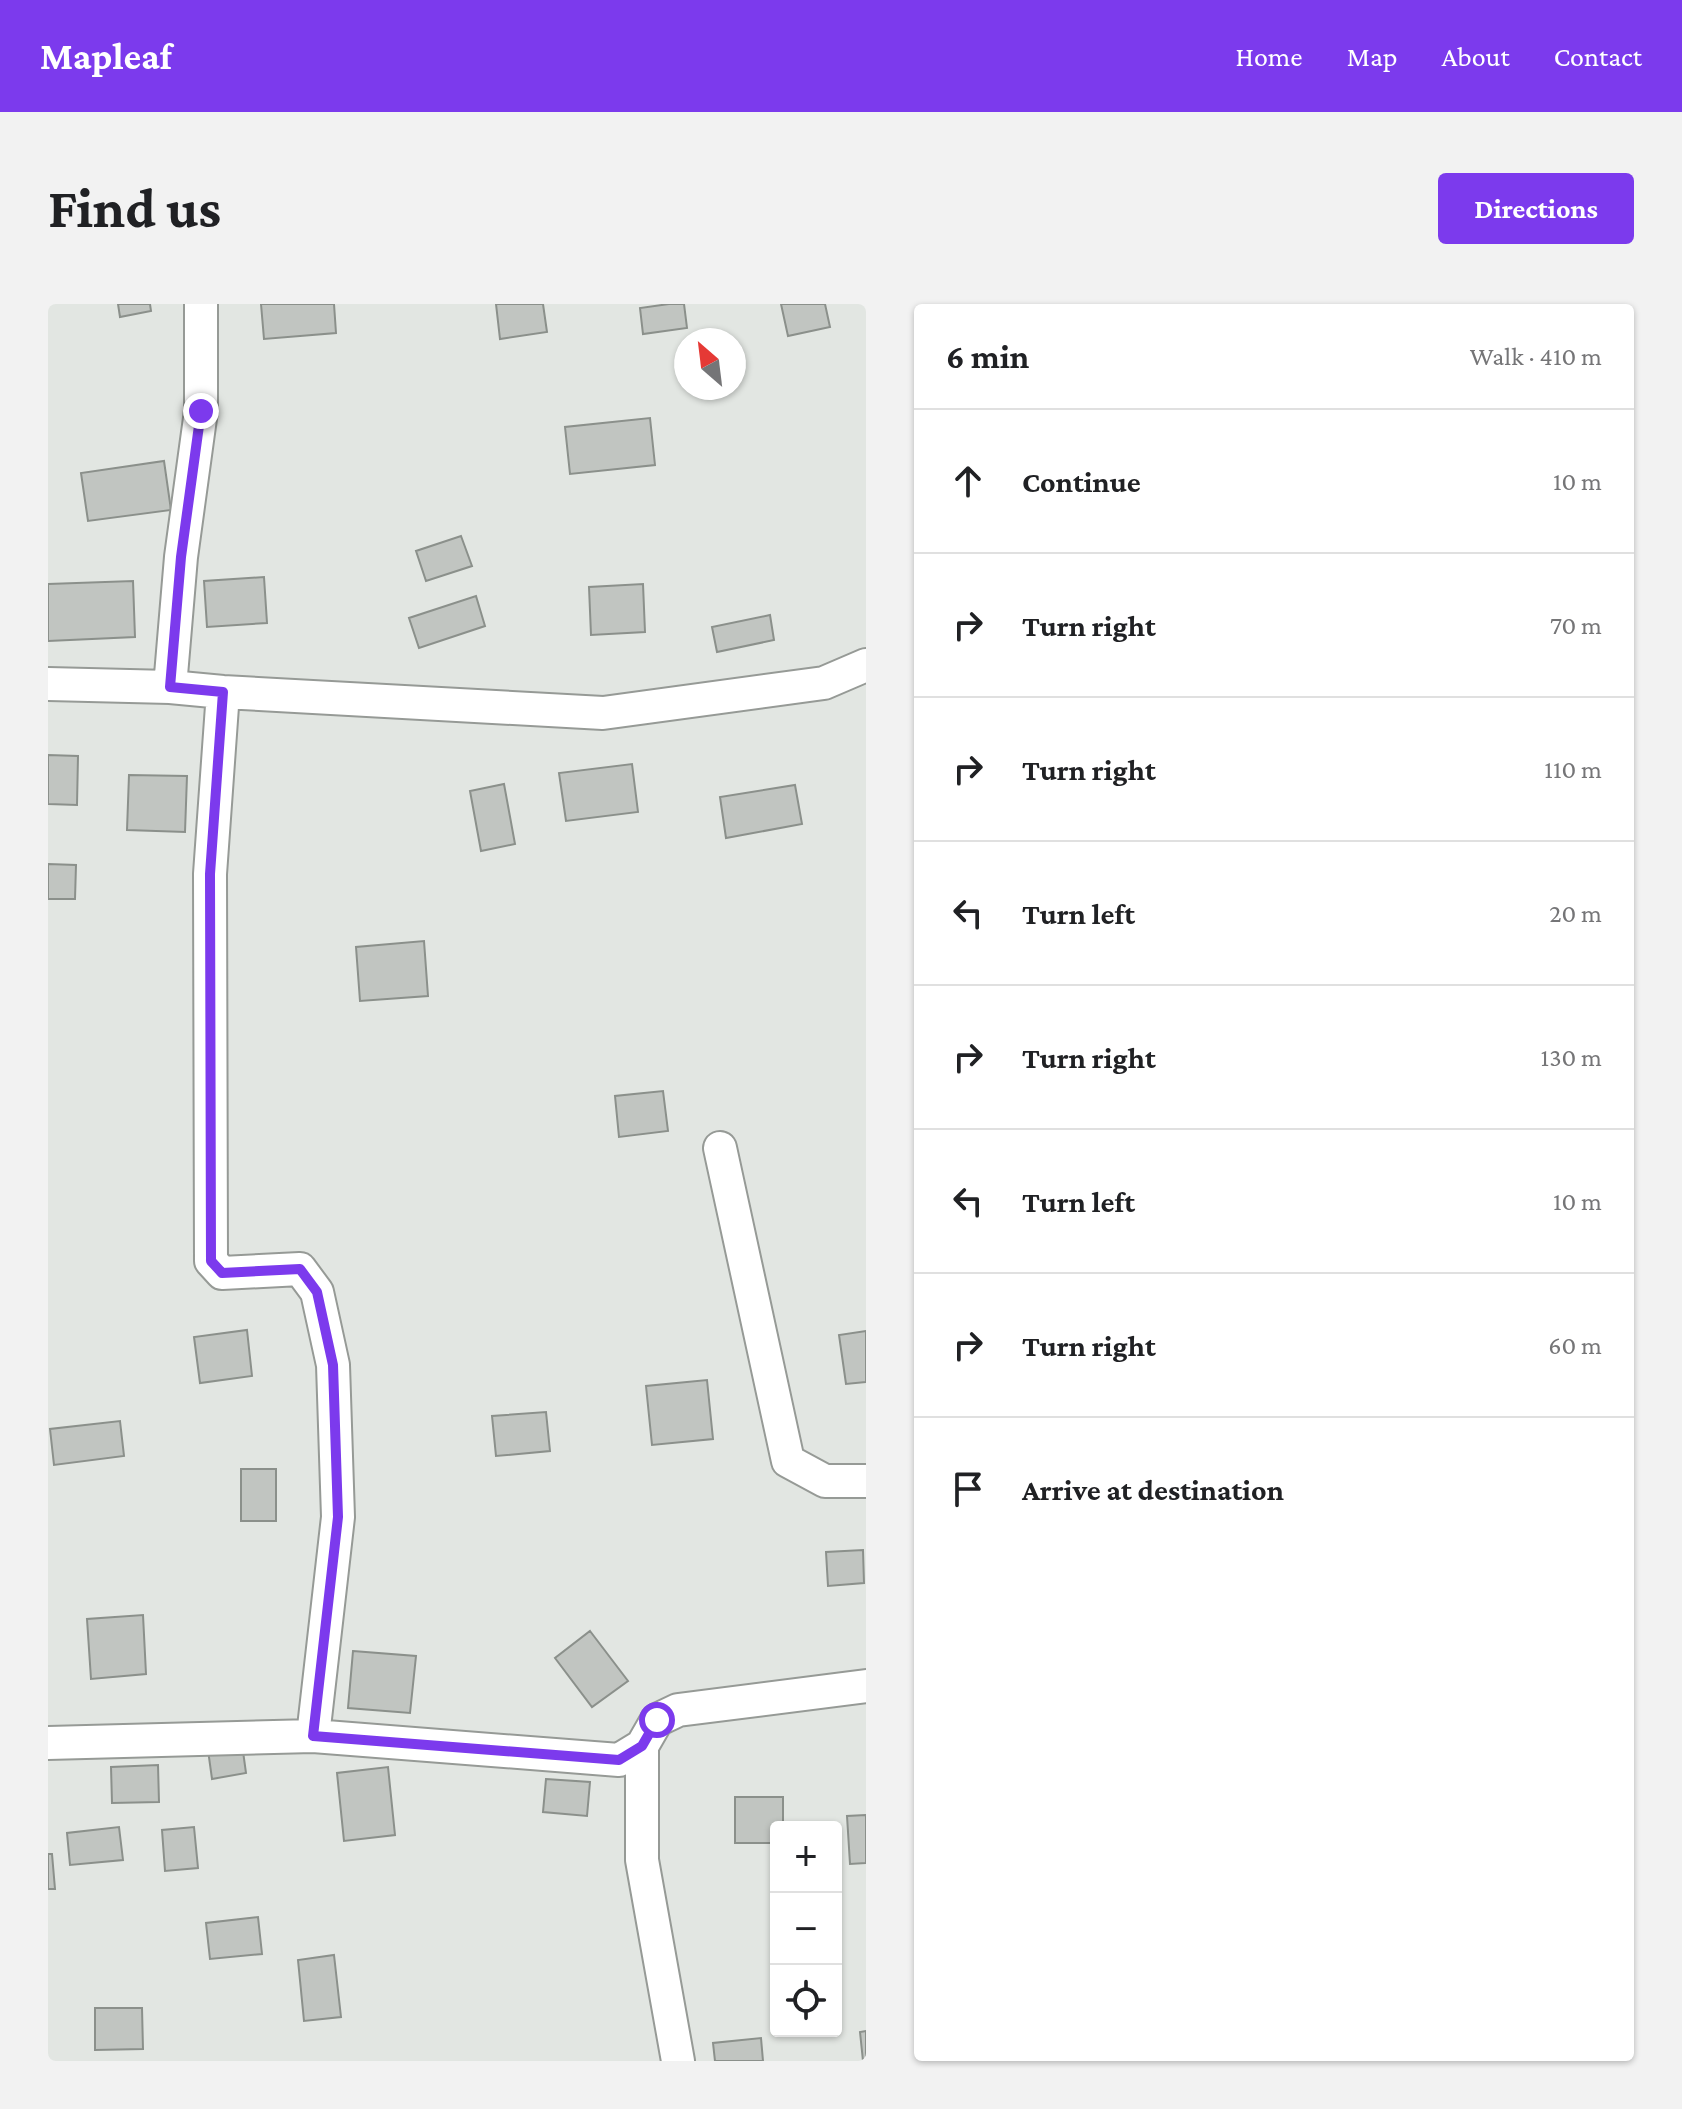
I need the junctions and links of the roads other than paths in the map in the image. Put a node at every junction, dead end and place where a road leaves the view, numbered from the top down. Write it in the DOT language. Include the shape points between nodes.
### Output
graph roads {
  1 [pos="201,304"];
  2 [pos="866,665"];
  3 [pos="48,684"];
  4 [pos="170,687"];
  5 [pos="223,692"];
  6 [pos="720,1148"];
  7 [pos="866,1481"];
  8 [pos="866,1686"];
  9 [pos="313,1736"];
  10 [pos="48,1743"];
  11 [pos="642,1746"];
  12 [pos="678,2061"];
  1 -- 4 [label="street" via="201,411"];
  2 -- 5 [label="street" via="824,683 603,713"];
  3 -- 4 [label="street"];
  4 -- 5 [label="street"];
  5 -- 9 [label="street" via="210,874 211,1261 222,1273 300,1269 317,1292 333,1365 338,1517"];
  6 -- 7 [label="street" via="788,1461 825,1481"];
  8 -- 11 [label="street" via="678,1710 657,1720"];
  9 -- 10 [label="street"];
  9 -- 11 [label="street" via="619,1760"];
  11 -- 12 [label="street" via="642,1860"];
}
